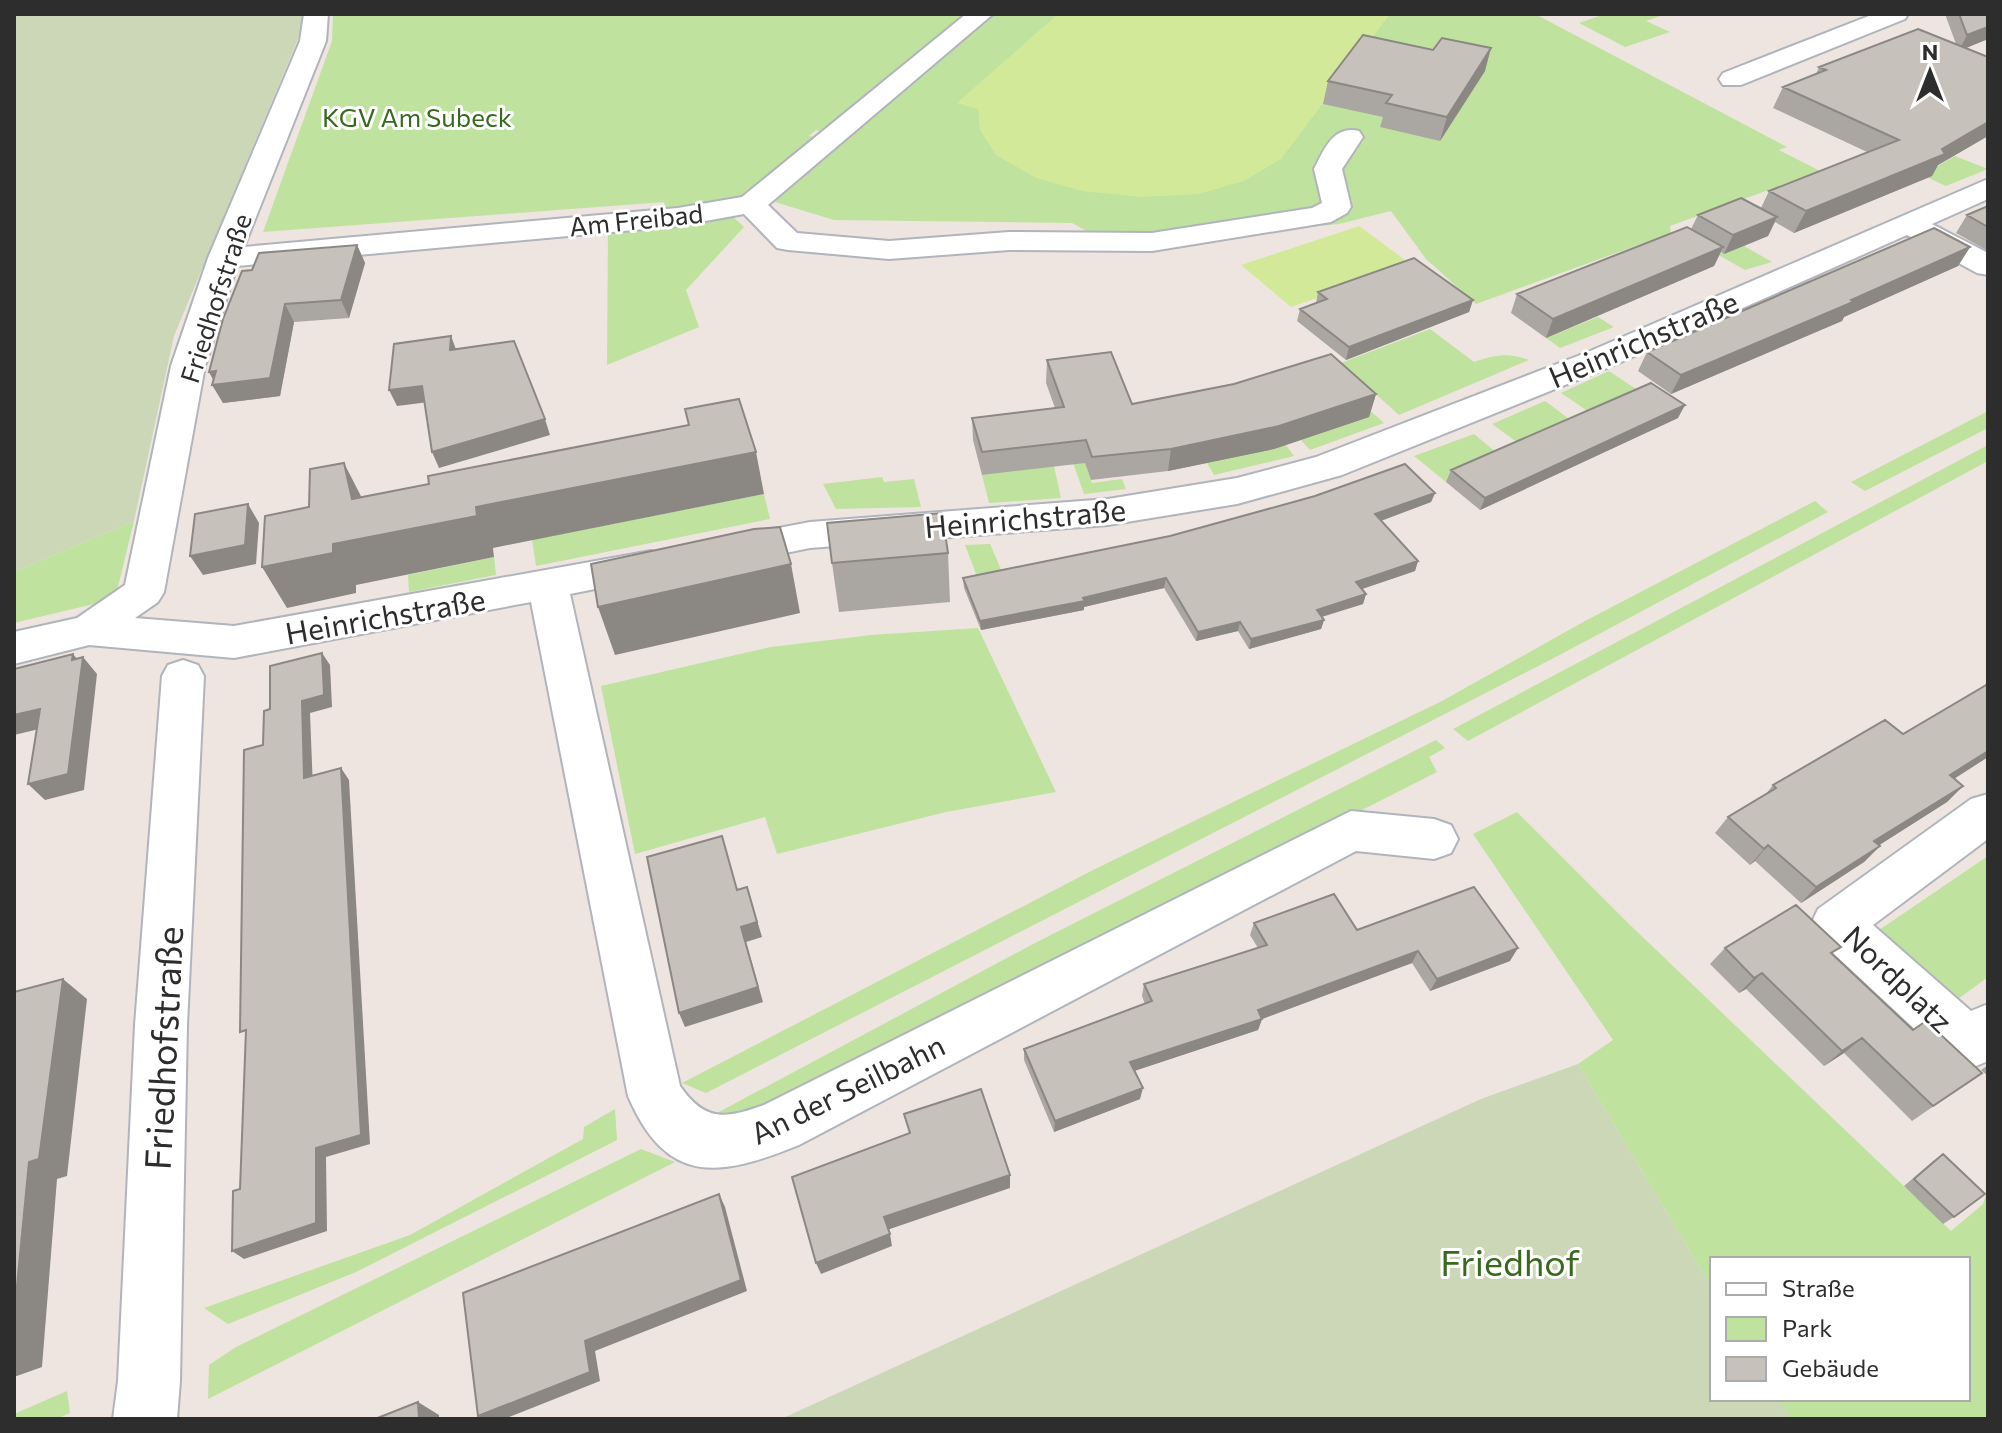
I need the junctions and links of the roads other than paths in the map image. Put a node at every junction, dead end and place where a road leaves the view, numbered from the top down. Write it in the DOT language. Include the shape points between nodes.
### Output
graph roads {
  1 [pos="316,14"];
  2 [pos="981,14"];
  3 [pos="1896,14"];
  4 [pos="1732,79"];
  5 [pos="1349,137"];
  6 [pos="1988,188"];
  7 [pos="751,204"];
  8 [pos="1905,222"];
  9 [pos="224,258"];
  10 [pos="1988,266"];
  11 [pos="548,586"];
  12 [pos="144,592"];
  13 [pos="89,630"];
  14 [pos="234,642"];
  15 [pos="14,648"];
  16 [pos="183,676"];
  17 [pos="1988,813"];
  18 [pos="1434,839"];
  19 [pos="1988,1029"];
  20 [pos="145,1419"];
  1 -- 9 [label="street, Friedhofstraße" via="313,41"];
  2 -- 7 [label="street, Am Freibad"];
  3 -- 4 [label="street"];
  5 -- 7 [label="street" via="1328,169 1336,207 1320,216 1152,242 1009,241 889,250 788,241"];
  6 -- 8 [label="street, Heinrichstraße"];
  7 -- 9 [label="street, Am Freibad" via="678,217"];
  8 -- 10 [label="street"];
  8 -- 11 [label="street, Heinrichstraße" via="1600,359 1329,466 1237,491 1108,512 810,535"];
  9 -- 12 [label="street, Friedhofstraße" via="188,366"];
  11 -- 14 [label="street, Heinrichstraße"];
  11 -- 18 [label="street, An der Seilbahn" via="655,1096 669,1121 705,1142 754,1137 779,1126 1351,831"];
  12 -- 13 [label="street"];
  12 -- 14 [label="street" via="180,618"];
  13 -- 14 [label="street, Heinrichstraße"];
  13 -- 15 [label="street, Heinrichstraße"];
  13 -- 16 [label="street" via="139,646"];
  14 -- 16 [label="street"];
  16 -- 20 [label="street, Friedhofstraße" via="161,1025"];
  17 -- 19 [label="street, Nordplatz" via="1836,924 1969,1044"];
}
